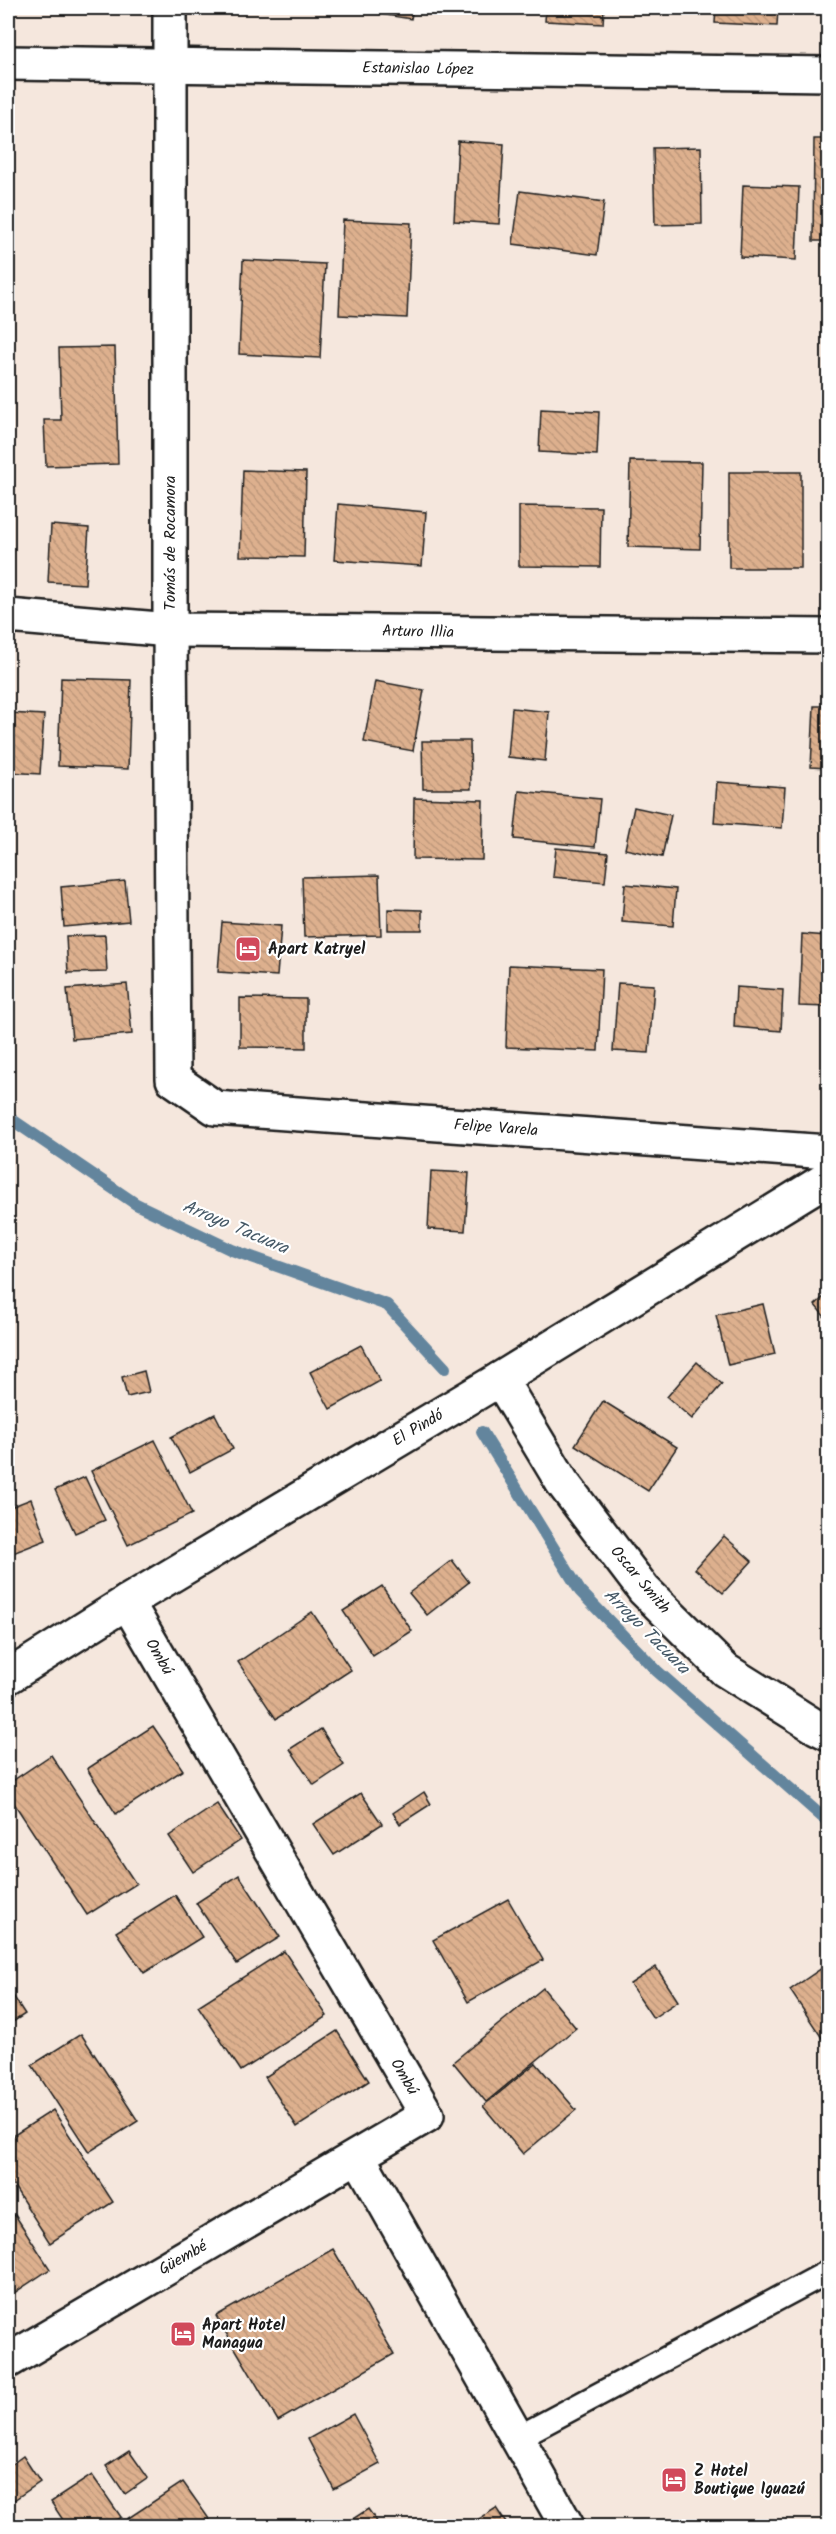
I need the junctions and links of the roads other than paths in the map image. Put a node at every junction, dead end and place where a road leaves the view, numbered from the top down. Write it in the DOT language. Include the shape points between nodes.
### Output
graph roads {
  1 [pos="170,8"];
  2 [pos="8,63"];
  3 [pos="169,66"];
  4 [pos="828,74"];
  5 [pos="8,616"];
  6 [pos="170,630"];
  7 [pos="828,636"];
  8 [pos="173,1079"];
  9 [pos="828,1152"];
  10 [pos="828,1178"];
  11 [pos="500,1379"];
  12 [pos="127,1602"];
  13 [pos="8,1677"];
  14 [pos="828,1733"];
  15 [pos="357,2156"];
  16 [pos="828,2272"];
  17 [pos="8,2361"];
  18 [pos="516,2438"];
  19 [pos="567,2526"];
  1 -- 3 [label="street, Tomás de Rocamora"];
  2 -- 3 [label="street, Estanislao López"];
  3 -- 4 [label="street, Estanislao López"];
  3 -- 6 [label="street, Tomás de Rocamora"];
  5 -- 6 [label="street, Arturo Illia"];
  6 -- 7 [label="street, Arturo Illia"];
  6 -- 8 [label="street, Tomás de Rocamora"];
  8 -- 9 [label="street, Felipe Varela" via="215,1108"];
  10 -- 11 [label="street, El Pindó"];
  11 -- 12 [label="street, El Pindó"];
  11 -- 14 [label="street, Oscar Smith" via="562,1482 644,1590 725,1670"];
  12 -- 13 [label="street, El Pindó"];
  12 -- 15 [label="street, Ombú" via="427,2115"];
  15 -- 17 [label="street, Güembé"];
  15 -- 18 [label="street"];
  16 -- 18 [label="lane"];
  18 -- 19 [label="street"];
}
